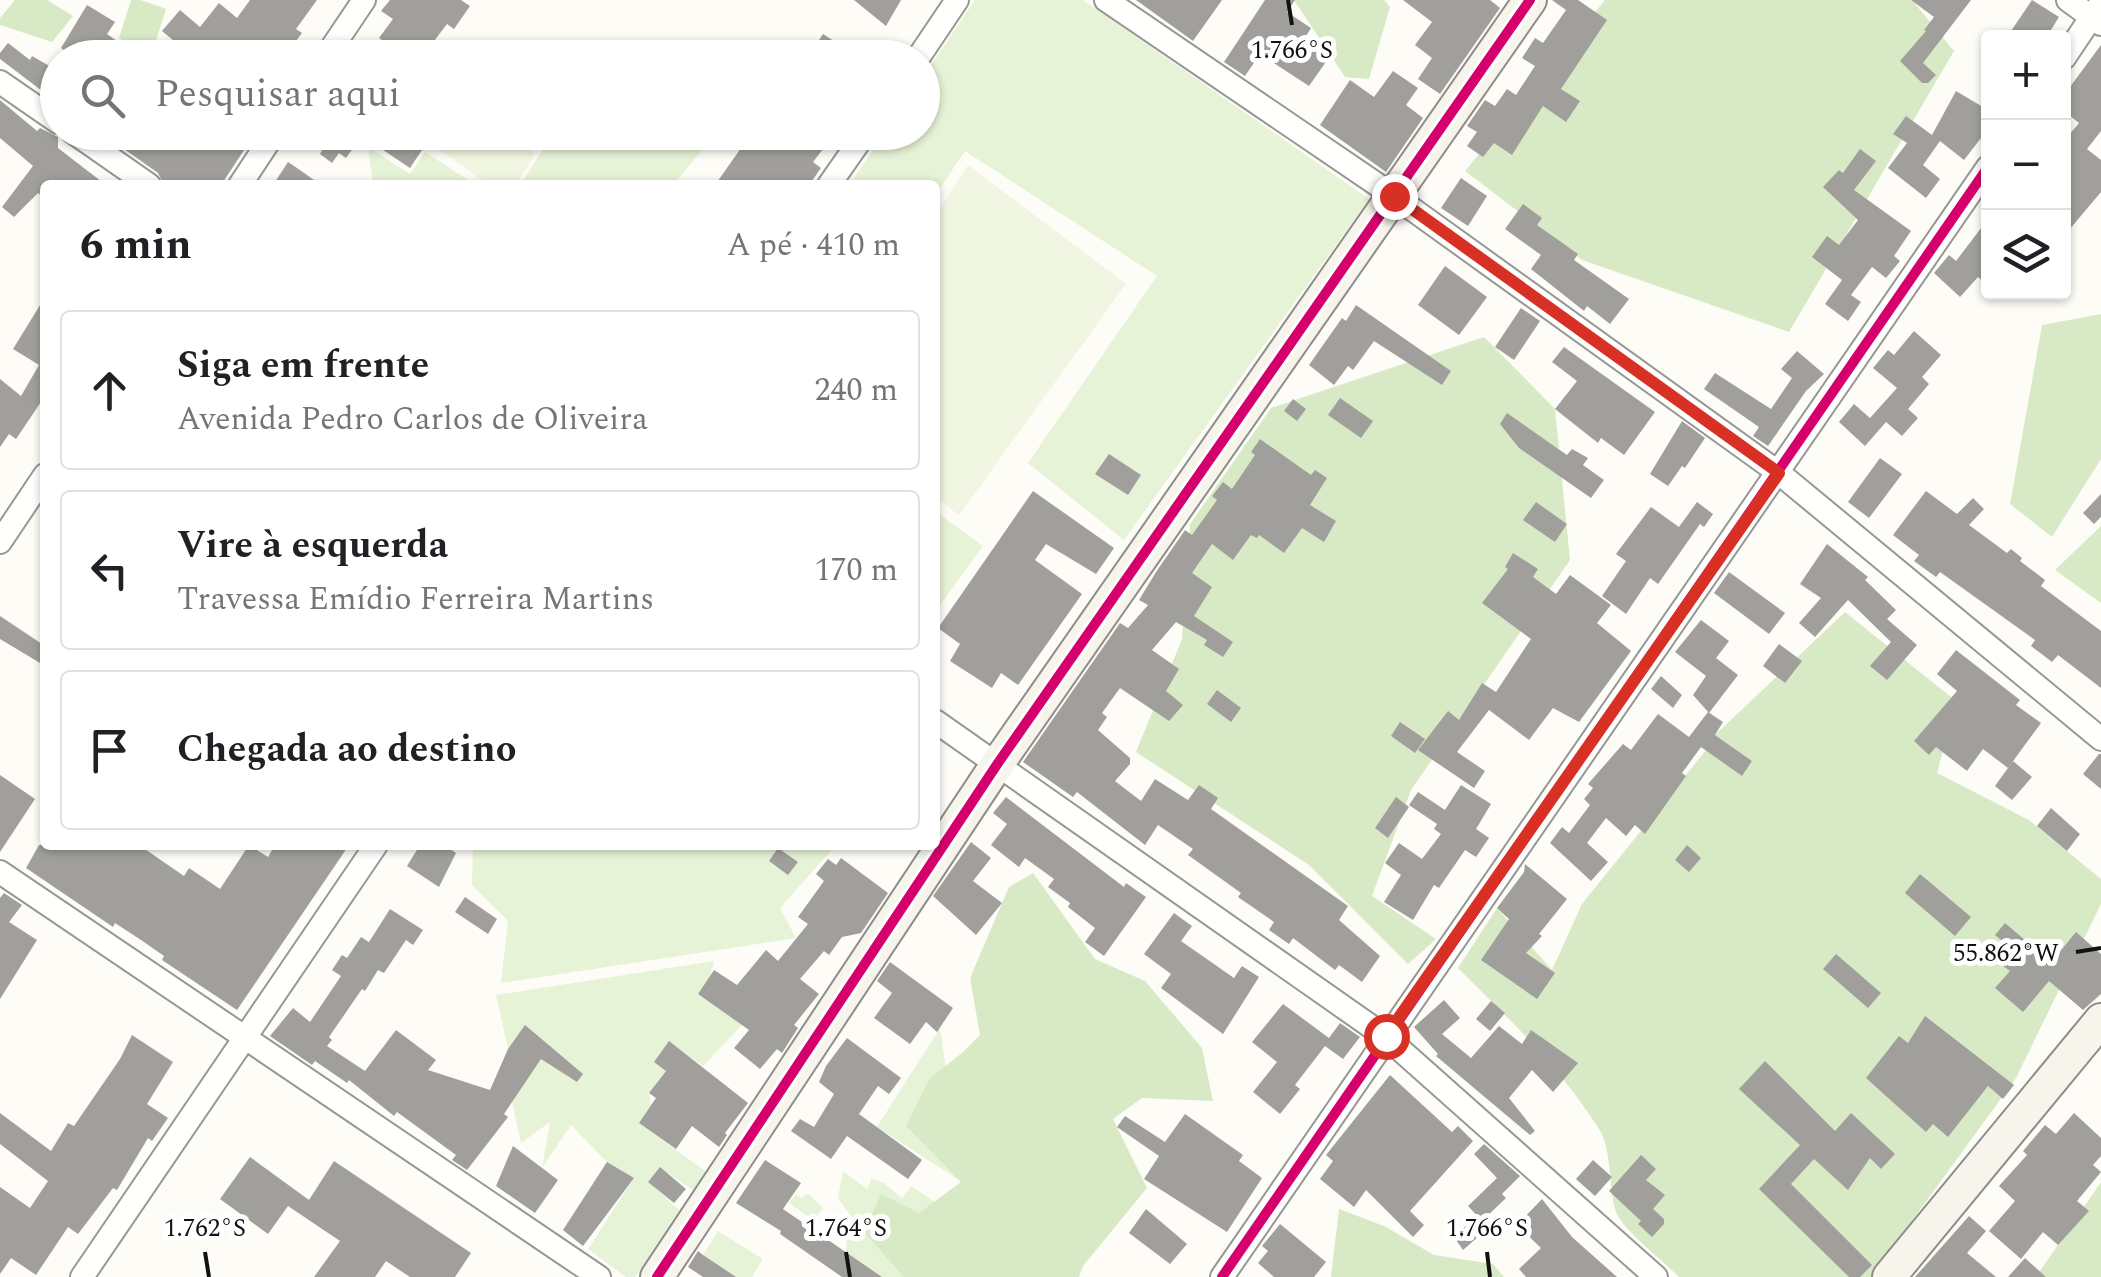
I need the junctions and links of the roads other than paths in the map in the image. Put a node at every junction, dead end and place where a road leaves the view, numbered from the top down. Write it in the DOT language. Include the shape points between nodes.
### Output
graph roads {
  1 [pos="364,0"];
  2 [pos="957,0"];
  3 [pos="1106,0"];
  4 [pos="1530,0"];
  5 [pos="2068,0"];
  6 [pos="2098,15"];
  7 [pos="337,40"];
  8 [pos="930,40"];
  9 [pos="2071,49"];
  10 [pos="0,82"];
  11 [pos="40,110"];
  12 [pos="98,150"];
  13 [pos="263,150"];
  14 [pos="853,150"];
  15 [pos="1981,177"];
  16 [pos="141,180"];
  17 [pos="243,180"];
  18 [pos="832,180"];
  19 [pos="1394,196"];
  20 [pos="1779,473"];
  21 [pos="40,482"];
  22 [pos="0,542"];
  23 [pos="940,724"];
  24 [pos="2101,740"];
  25 [pos="998,763"];
  26 [pos="373,850"];
  27 [pos="0,872"];
  28 [pos="2101,1020"];
  29 [pos="246,1036"];
  30 [pos="1386,1036"];
  31 [pos="82,1277"];
  32 [pos="599,1277"];
  33 [pos="657,1277"];
  34 [pos="1222,1277"];
  35 [pos="1656,1277"];
  36 [pos="1889,1277"];
  1 -- 7 [label="street"];
  2 -- 8 [label="street"];
  3 -- 19 [label="street"];
  4 -- 19 [label="street"];
  5 -- 6 [label="street"];
  6 -- 9 [label="street"];
  10 -- 11 [label="street"];
  12 -- 16 [label="street"];
  13 -- 17 [label="street"];
  14 -- 18 [label="street"];
  15 -- 20 [label="street"];
  19 -- 20 [label="street"];
  19 -- 25 [label="street"];
  20 -- 24 [label="street"];
  20 -- 30 [label="street"];
  21 -- 22 [label="street"];
  23 -- 25 [label="street"];
  25 -- 30 [label="street"];
  25 -- 33 [label="street"];
  26 -- 29 [label="street"];
  27 -- 29 [label="street"];
  28 -- 36 [label="street"];
  29 -- 31 [label="street"];
  29 -- 32 [label="street"];
  30 -- 34 [label="street"];
  30 -- 35 [label="street"];
}
